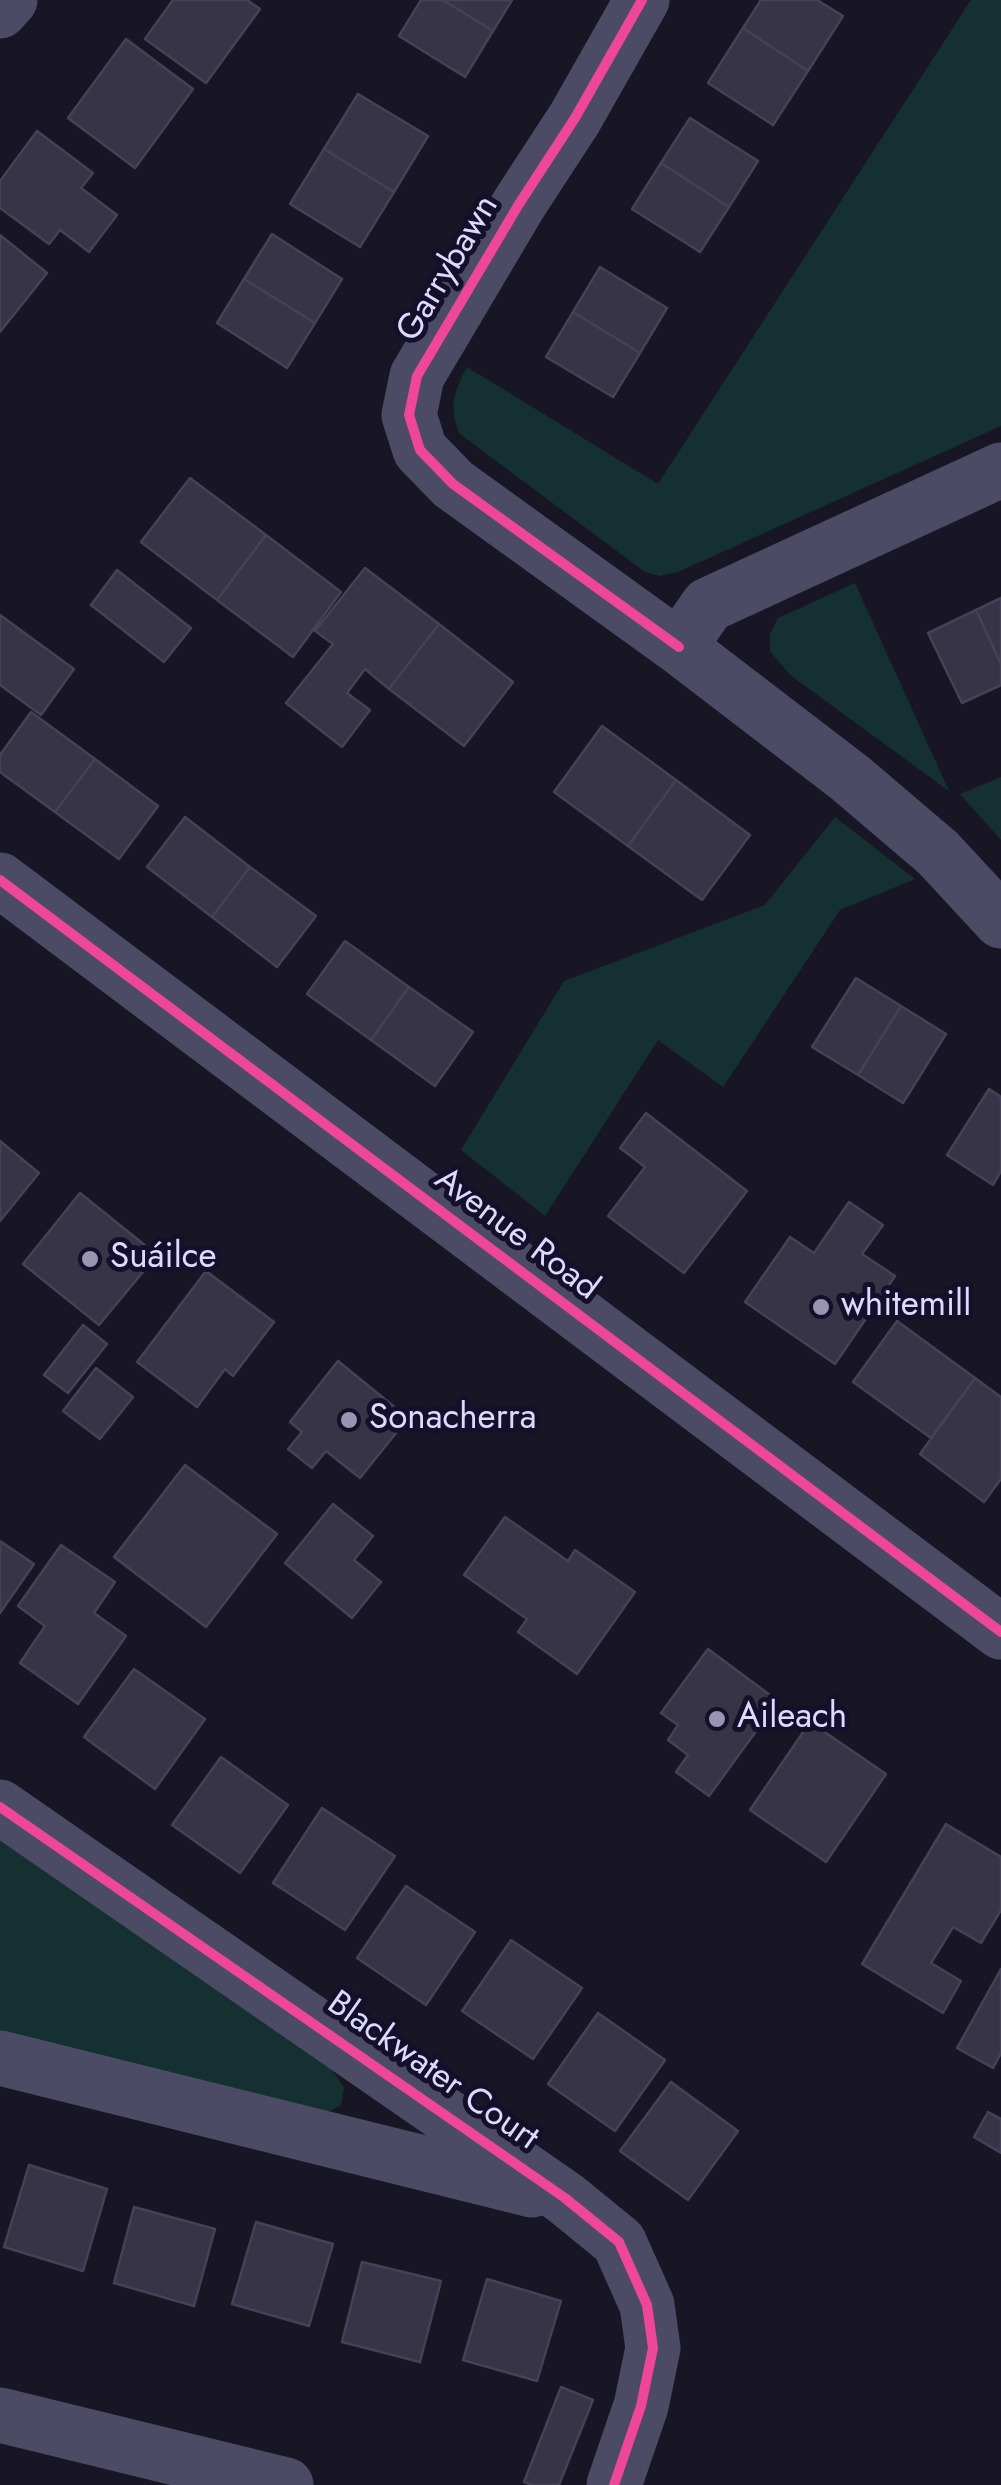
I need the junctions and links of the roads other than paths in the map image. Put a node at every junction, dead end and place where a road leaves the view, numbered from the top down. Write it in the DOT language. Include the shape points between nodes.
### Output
graph roads {
  1 [pos="10,0"];
  2 [pos="642,0"];
  3 [pos="0,11"];
  4 [pos="1001,470"];
  5 [pos="679,647"];
  6 [pos="0,880"];
  7 [pos="1001,921"];
  8 [pos="1001,1632"];
  9 [pos="0,1807"];
  10 [pos="0,2058"];
  11 [pos="564,2198"];
  12 [pos="0,2415"];
  13 [pos="286,2485"];
  14 [pos="614,2485"];
  1 -- 3 [label="street"];
  2 -- 5 [label="street, Garrybawn" via="417,376 409,415 420,450 453,484"];
  4 -- 5 [label="street" via="708,606"];
  5 -- 7 [label="street, Garrybawn" via="865,790 938,853"];
  6 -- 8 [label="street, Avenue Road"];
  9 -- 11 [label="street, Blackwater Court"];
  10 -- 11 [label="street, Blackwater Court"];
  11 -- 14 [label="street, Blackwater Court" via="620,2242 648,2305 653,2348"];
  12 -- 13 [label="street"];
}
